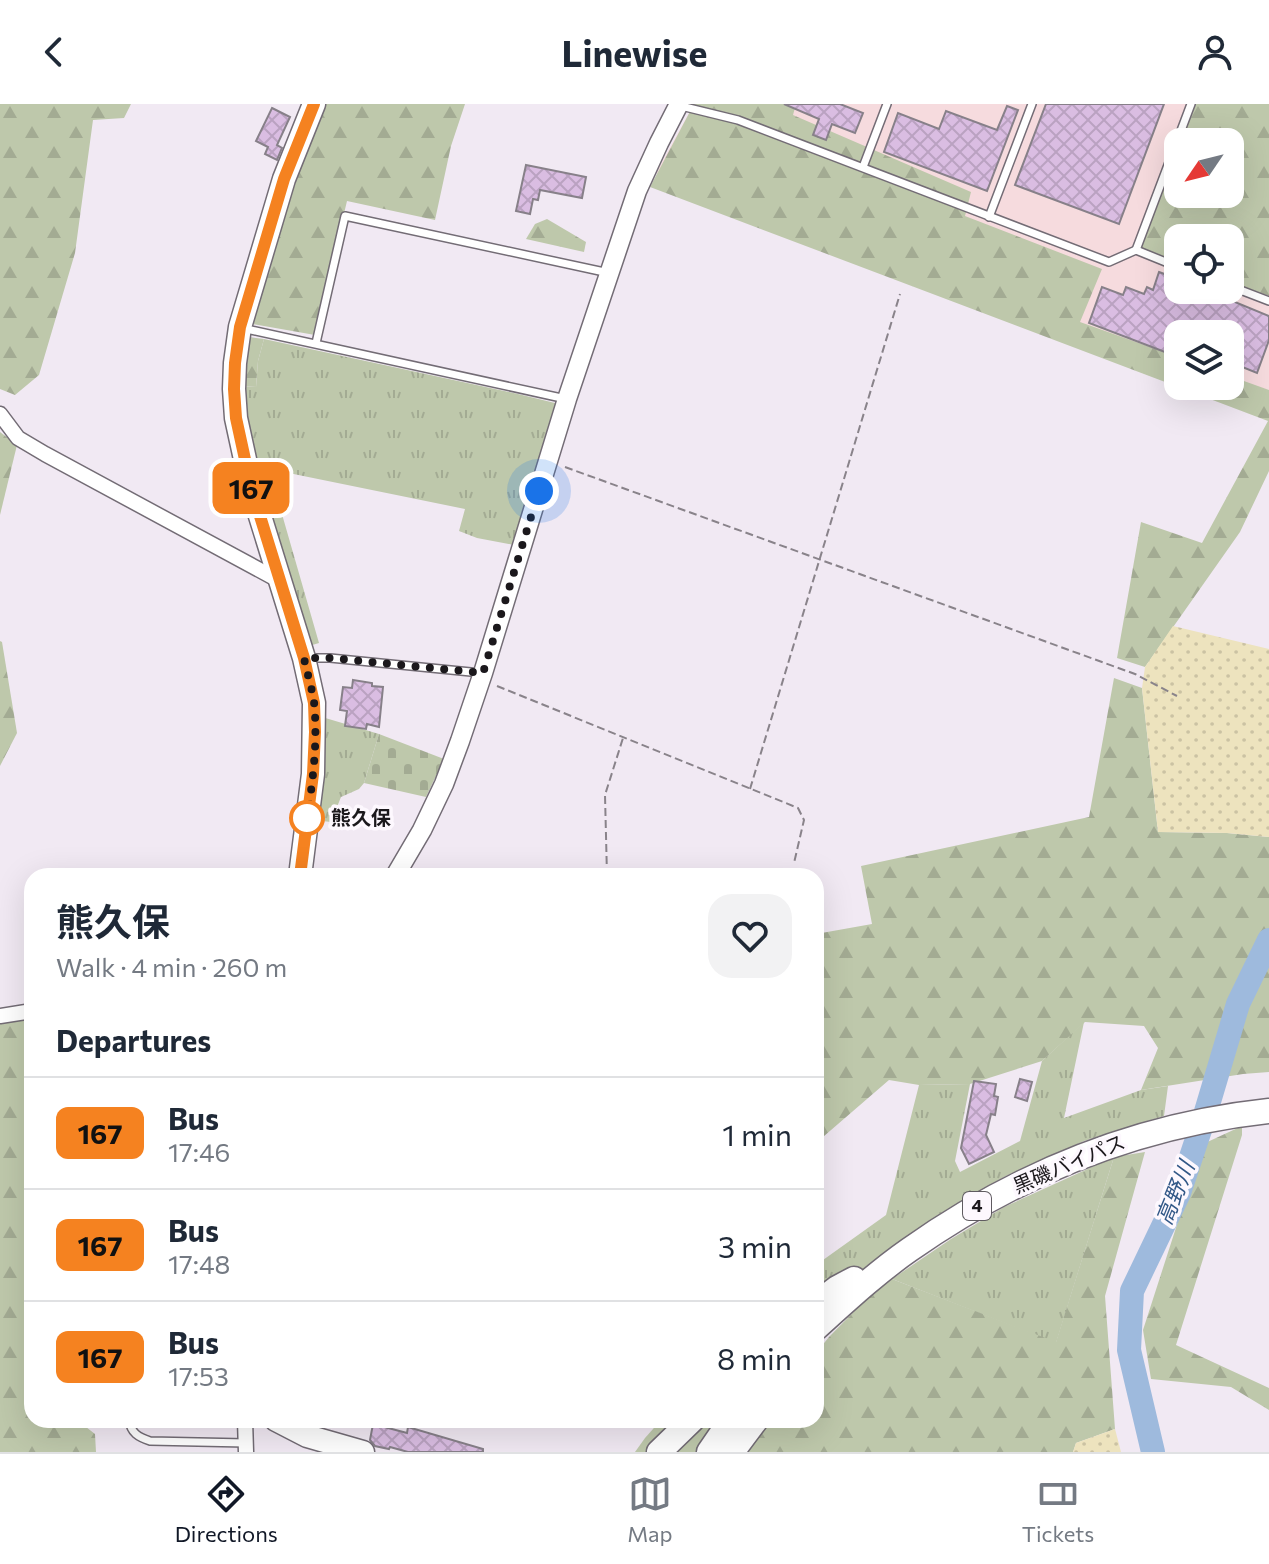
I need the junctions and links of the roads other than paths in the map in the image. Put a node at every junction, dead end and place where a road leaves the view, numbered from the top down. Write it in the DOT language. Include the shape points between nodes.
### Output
graph roads {
  1 [pos="314,104"];
  2 [pos="887,104"];
  3 [pos="1032,104"];
  4 [pos="1191,104"];
  5 [pos="679,105"];
  6 [pos="863,167"];
  7 [pos="989,217"];
  8 [pos="1136,250"];
  9 [pos="1164,261"];
  10 [pos="609,273"];
  11 [pos="1244,291"];
  12 [pos="1269,301"];
  13 [pos="240,327"];
  14 [pos="316,343"];
  15 [pos="567,399"];
  16 [pos="0,414"];
  17 [pos="280,581"];
  18 [pos="304,658"];
  19 [pos="482,676"];
  20 [pos="301,868"];
  21 [pos="400,868"];
  22 [pos="24,1012"];
  23 [pos="0,1016"];
  24 [pos="1269,1111"];
  25 [pos="880,1272"];
  26 [pos="824,1298"];
  27 [pos="824,1321"];
  28 [pos="824,1335"];
  29 [pos="131,1428"];
  30 [pos="245,1428"];
  31 [pos="292,1428"];
  32 [pos="684,1428"];
  33 [pos="726,1428"];
  34 [pos="750,1428"];
  35 [pos="246,1448"];
  36 [pos="363,1452"];
  37 [pos="659,1452"];
  38 [pos="709,1452"];
  39 [pos="732,1452"];
  1 -- 13 [label="main road" via="284,179"];
  2 -- 6 [label="lane"];
  3 -- 7 [label="lane"];
  4 -- 8 [label="lane"];
  5 -- 6 [label="lane" via="738,120"];
  5 -- 10 [label="street" via="637,191"];
  6 -- 7 [label="lane"];
  7 -- 8 [label="lane" via="1109,262"];
  8 -- 9 [label="lane"];
  10 -- 14 [label="lane" via="345,216"];
  10 -- 15 [label="street"];
  11 -- 12 [label="lane"];
  13 -- 14 [label="lane"];
  13 -- 17 [label="main road" via="236,418"];
  14 -- 15 [label="lane"];
  15 -- 19 [label="street"];
  16 -- 17 [label="street" via="18,438"];
  17 -- 18 [label="main road"];
  18 -- 19 [label="lane"];
  18 -- 20 [label="main road" via="315,732"];
  19 -- 21 [label="street" via="444,784"];
  22 -- 23 [label="street"];
  24 -- 25 [label="highway, 黒磯バイパス / 4" via="1164,1129 1095,1151 948,1223"];
  25 -- 26 [label="highway, 4" via="856,1278"];
  25 -- 27 [label="highway, 黒磯バイパス / 4"];
  25 -- 28 [label="highway, 4"];
  29 -- 35 [label="lane" via="150,1441"];
  30 -- 35 [label="street"];
  31 -- 36 [label="main road"];
  32 -- 37 [label="highway"];
  33 -- 38 [label="highway"];
  34 -- 39 [label="highway"];
}
